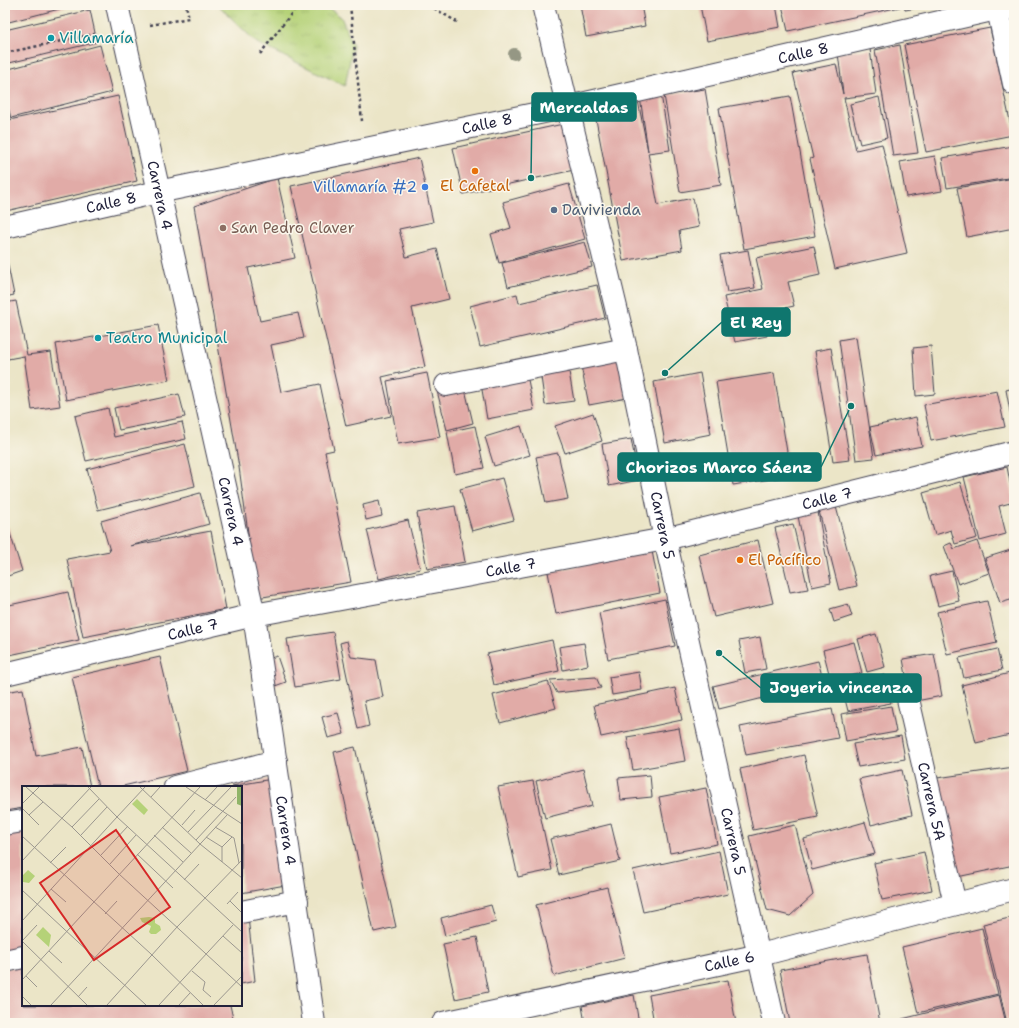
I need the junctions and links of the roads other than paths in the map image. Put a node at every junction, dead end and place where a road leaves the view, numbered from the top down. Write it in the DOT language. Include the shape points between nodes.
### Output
graph roads {
  1 [pos="117,5"];
  2 [pos="543,5"];
  3 [pos="1003,6"];
  4 [pos="1014,84"];
  5 [pos="568,107"];
  6 [pos="158,192"];
  7 [pos="5,227"];
  8 [pos="626,348"];
  9 [pos="446,385"];
  10 [pos="1014,452"];
  11 [pos="665,539"];
  12 [pos="254,615"];
  13 [pos="5,674"];
  14 [pos="908,699"];
  15 [pos="276,761"];
  16 [pos="179,786"];
  17 [pos="22,821"];
  18 [pos="5,824"];
  19 [pos="1014,890"];
  20 [pos="297,900"];
  21 [pos="955,904"];
  22 [pos="242,912"];
  23 [pos="760,955"];
  24 [pos="22,957"];
  25 [pos="5,961"];
  26 [pos="314,1023"];
  27 [pos="442,1023"];
  28 [pos="774,1023"];
  1 -- 6 [label="street, Carrera 4"];
  2 -- 5 [label="street, Carrera 5"];
  3 -- 4 [label="street"];
  3 -- 5 [label="street, Calle 8"];
  5 -- 6 [label="street, Calle 8"];
  5 -- 8 [label="street, Carrera 5"];
  6 -- 7 [label="street, Calle 8"];
  6 -- 12 [label="street, Carrera 4"];
  8 -- 9 [label="street"];
  8 -- 11 [label="street, Carrera 5"];
  10 -- 11 [label="street, Calle 7"];
  11 -- 12 [label="street, Calle 7"];
  11 -- 23 [label="street, Carrera 5"];
  12 -- 13 [label="street, Calle 7"];
  12 -- 15 [label="street, Carrera 4"];
  14 -- 21 [label="street, Carrera 5A"];
  15 -- 16 [label="street"];
  15 -- 20 [label="street, Carrera 4"];
  17 -- 18 [label="street"];
  19 -- 21 [label="street, Calle 6"];
  20 -- 22 [label="street"];
  20 -- 26 [label="street, Carrera 4"];
  21 -- 23 [label="street, Calle 6"];
  23 -- 27 [label="street, Calle 6"];
  23 -- 28 [label="street, Carrera 5"];
  24 -- 25 [label="street"];
}
